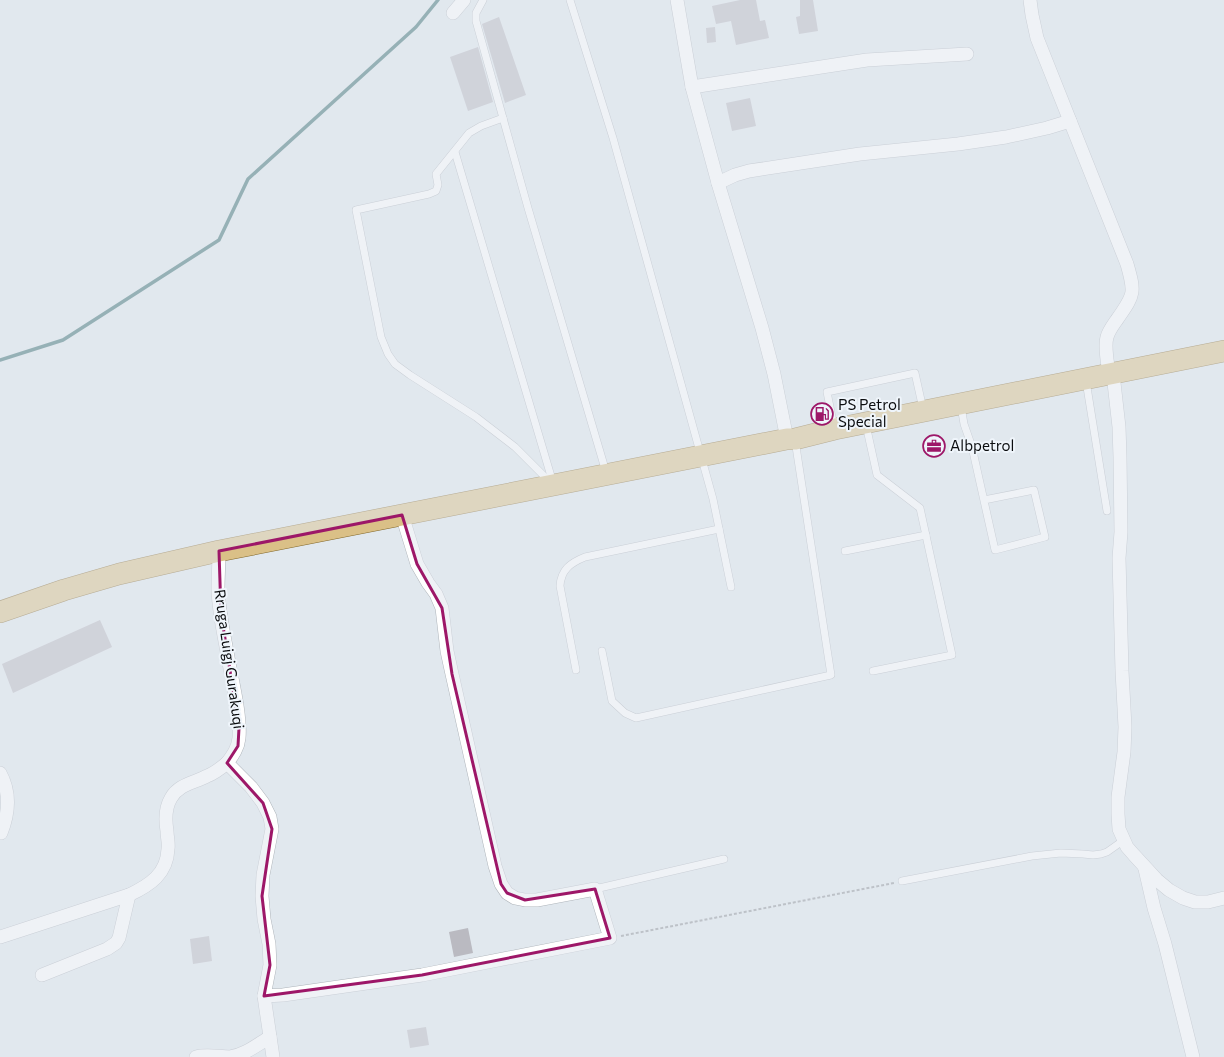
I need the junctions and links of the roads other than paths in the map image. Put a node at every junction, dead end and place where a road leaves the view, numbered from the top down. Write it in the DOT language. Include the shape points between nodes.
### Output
graph roads {
  1 [pos="464,0"];
  2 [pos="483,0"];
  3 [pos="570,0"];
  4 [pos="677,0"];
  5 [pos="1030,0"];
  6 [pos="453,13"];
  7 [pos="967,54"];
  8 [pos="692,87"];
  9 [pos="503,118"];
  10 [pos="1070,121"];
  11 [pos="455,152"];
  12 [pos="718,183"];
  13 [pos="1224,351"];
  14 [pos="1111,374"];
  15 [pos="1086,379"];
  16 [pos="961,404"];
  17 [pos="924,412"];
  18 [pos="865,423"];
  19 [pos="835,429"];
  20 [pos="791,439"];
  21 [pos="701,456"];
  22 [pos="606,474"];
  23 [pos="553,485"];
  24 [pos="984,500"];
  25 [pos="1107,511"];
  26 [pos="402,515"];
  27 [pos="719,529"];
  28 [pos="926,535"];
  29 [pos="219,551"];
  30 [pos="845,551"];
  31 [pos="730,587"];
  32 [pos="0,612"];
  33 [pos="602,652"];
  34 [pos="576,670"];
  35 [pos="873,671"];
  36 [pos="227,763"];
  37 [pos="0,773"];
  38 [pos="0,833"];
  39 [pos="1124,840"];
  40 [pos="724,859"];
  41 [pos="1145,868"];
  42 [pos="902,881"];
  43 [pos="595,889"];
  44 [pos="129,894"];
  45 [pos="1224,898"];
  46 [pos="0,937"];
  47 [pos="42,975"];
  48 [pos="264,996"];
  49 [pos="270,1037"];
  50 [pos="196,1057"];
  51 [pos="273,1057"];
  52 [pos="1193,1057"];
  1 -- 6 [label="street"];
  2 -- 9 [label="lane" via="476,12 476,21"];
  3 -- 21 [label="lane" via="613,138"];
  4 -- 8 [label="street"];
  5 -- 10 [label="street" via="1037,38"];
  7 -- 8 [label="street" via="867,60"];
  8 -- 12 [label="street"];
  9 -- 11 [label="lane" via="469,133"];
  9 -- 22 [label="lane"];
  10 -- 12 [label="street" via="1013,135 958,144 860,154 749,171"];
  10 -- 14 [label="street" via="1133,285 1128,305 1106,339"];
  11 -- 23 [label="lane"];
  11 -- 23 [label="lane" via="436,174 436,192 356,210 382,337 395,364 476,417 515,447"];
  12 -- 20 [label="street" via="762,328"];
  13 -- 14 [label="main road"];
  14 -- 15 [label="main road"];
  14 -- 39 [label="street" via="1119,426 1120,456 1119,558 1125,727 1118,814 1119,829"];
  15 -- 16 [label="main road"];
  15 -- 25 [label="lane"];
  16 -- 17 [label="main road"];
  16 -- 24 [label="lane"];
  17 -- 18 [label="main road"];
  17 -- 19 [label="lane" via="915,373 827,392"];
  18 -- 19 [label="main road"];
  18 -- 28 [label="lane" via="876,475 920,508"];
  19 -- 20 [label="main road"];
  20 -- 21 [label="main road"];
  20 -- 33 [label="lane" via="832,675 636,718 624,713 612,701"];
  21 -- 22 [label="main road"];
  21 -- 27 [label="lane"];
  22 -- 23 [label="main road"];
  23 -- 26 [label="main road"];
  24 -- 24 [label="lane" via="995,550 1045,537 1034,490"];
  26 -- 29 [label="main road"];
  26 -- 43 [label="street" via="418,564 442,608 447,651 501,884 507,893 525,900"];
  27 -- 31 [label="lane"];
  27 -- 34 [label="lane" via="585,557 566,568 560,577 560,586"];
  28 -- 30 [label="lane"];
  28 -- 35 [label="lane" via="952,655"];
  29 -- 32 [label="main road" via="105,578"];
  29 -- 36 [label="street, Rruga Luigj Gurakuqi" via="218,591 239,728 238,746"];
  36 -- 44 [label="street" via="218,771 186,784 171,797 165,819 169,848 163,870 144,888"];
  36 -- 48 [label="street" via="263,803 270,817 272,829 262,889 270,965"];
  37 -- 38 [label="street" via="7,791 8,805"];
  39 -- 41 [label="street"];
  39 -- 42 [label="lane" via="1101,854 1061,853 1032,856"];
  40 -- 43 [label="lane"];
  41 -- 45 [label="street" via="1169,890 1183,898 1195,902 1208,902"];
  41 -- 52 [label="street"];
  43 -- 48 [label="street" via="610,938 422,974"];
  44 -- 46 [label="street"];
  44 -- 47 [label="street" via="116,943"];
  48 -- 49 [label="street"];
  49 -- 50 [label="street" via="231,1057"];
  49 -- 51 [label="street"];
}
